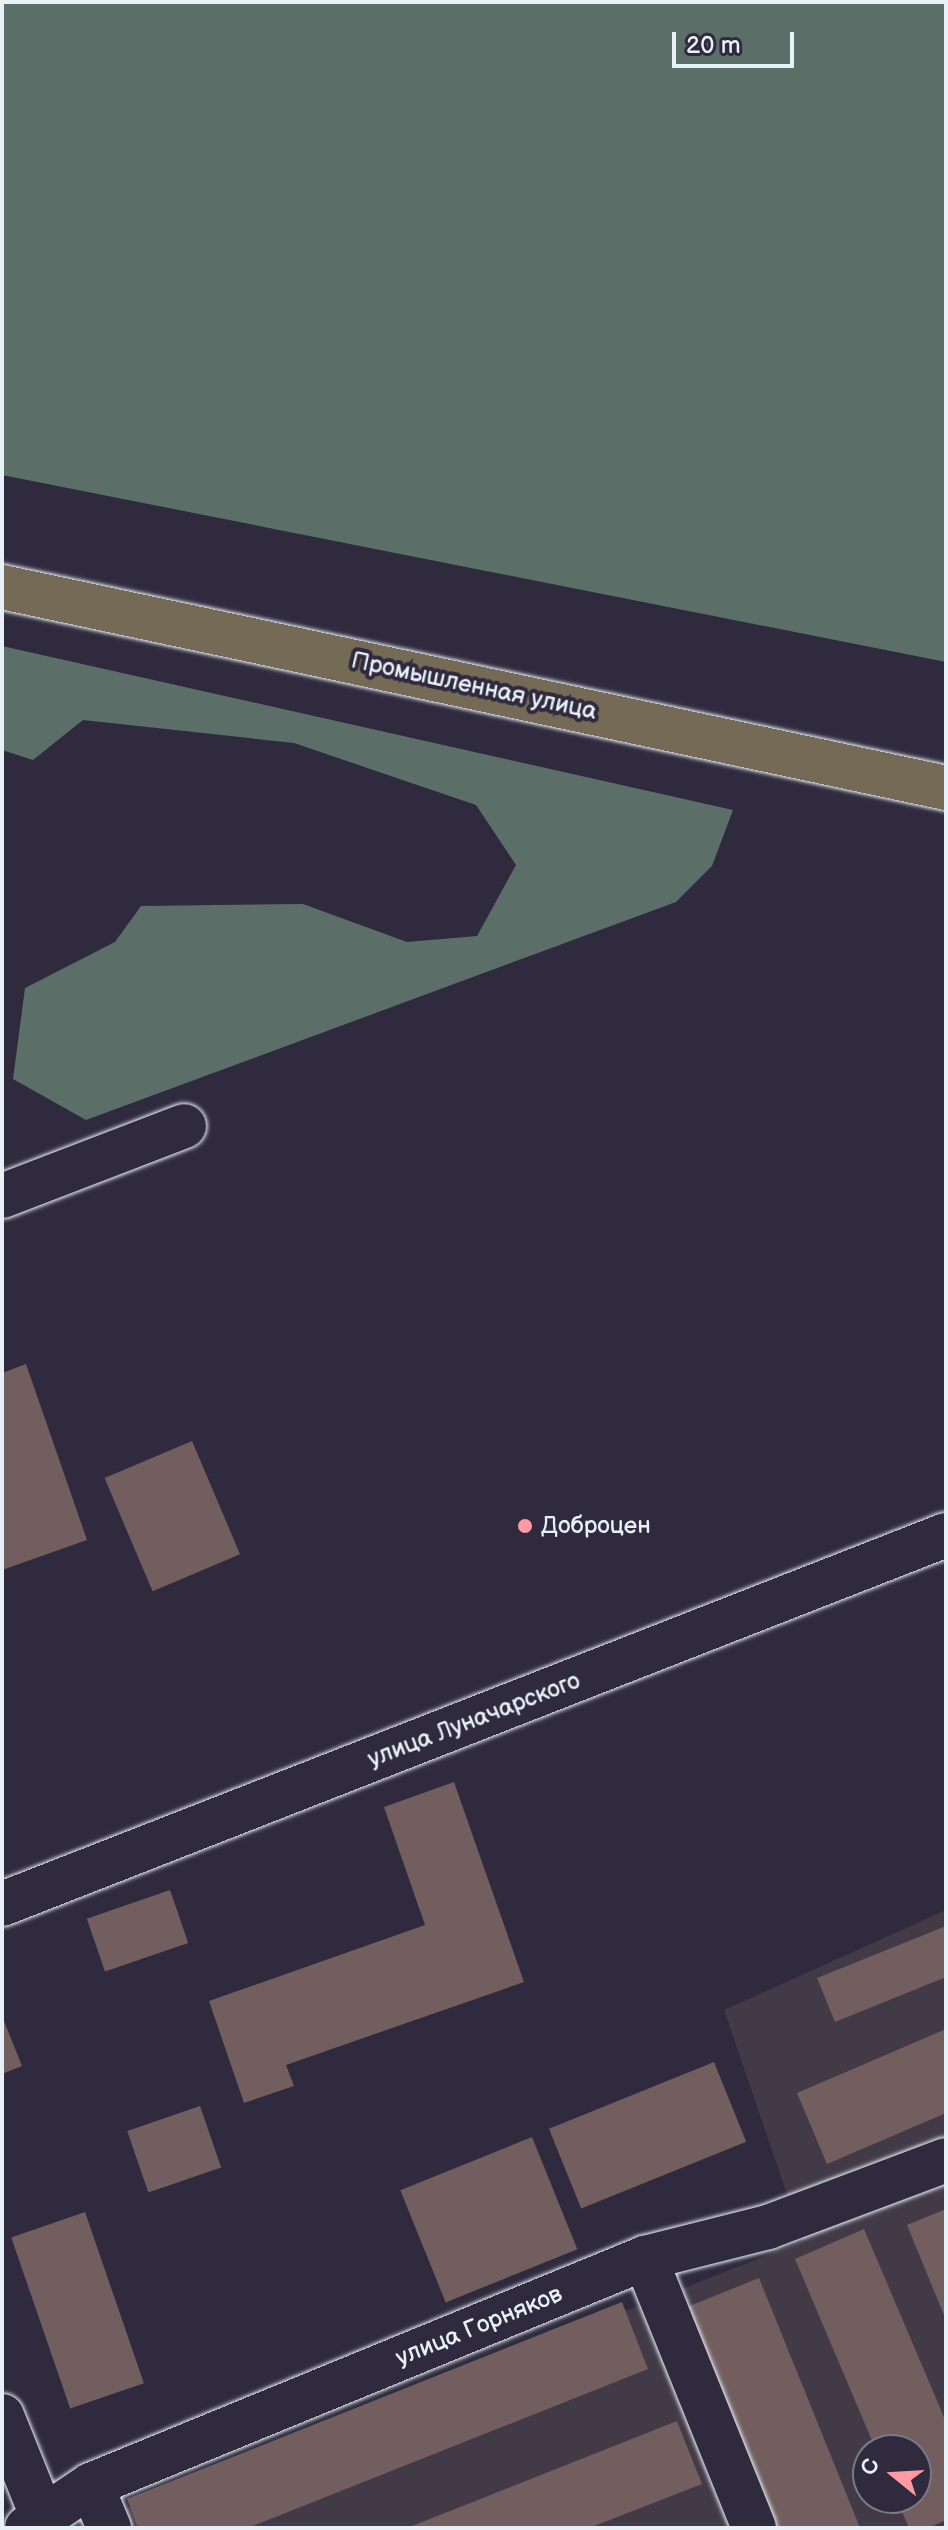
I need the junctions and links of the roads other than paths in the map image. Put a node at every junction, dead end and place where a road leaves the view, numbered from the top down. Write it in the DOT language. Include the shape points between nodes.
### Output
graph roads {
  1 [pos="2,587"];
  2 [pos="946,788"];
  3 [pos="184,1126"];
  4 [pos="2,1196"];
  5 [pos="946,1535"];
  6 [pos="2,1904"];
  7 [pos="946,2160"];
  8 [pos="645,2258"];
  9 [pos="2,2416"];
  10 [pos="91,2485"];
  11 [pos="39,2524"];
  12 [pos="109,2528"];
  13 [pos="754,2528"];
  1 -- 2 [label="main road, Промышленная улица"];
  3 -- 4 [label="street"];
  5 -- 6 [label="street, улица Луначарского"];
  7 -- 8 [label="street, улица Горняков" via="768,2227"];
  8 -- 10 [label="street, улица Горняков"];
  8 -- 13 [label="street"];
  9 -- 11 [label="street"];
  10 -- 11 [label="street, улица Горняков"];
  10 -- 12 [label="street"];
}
